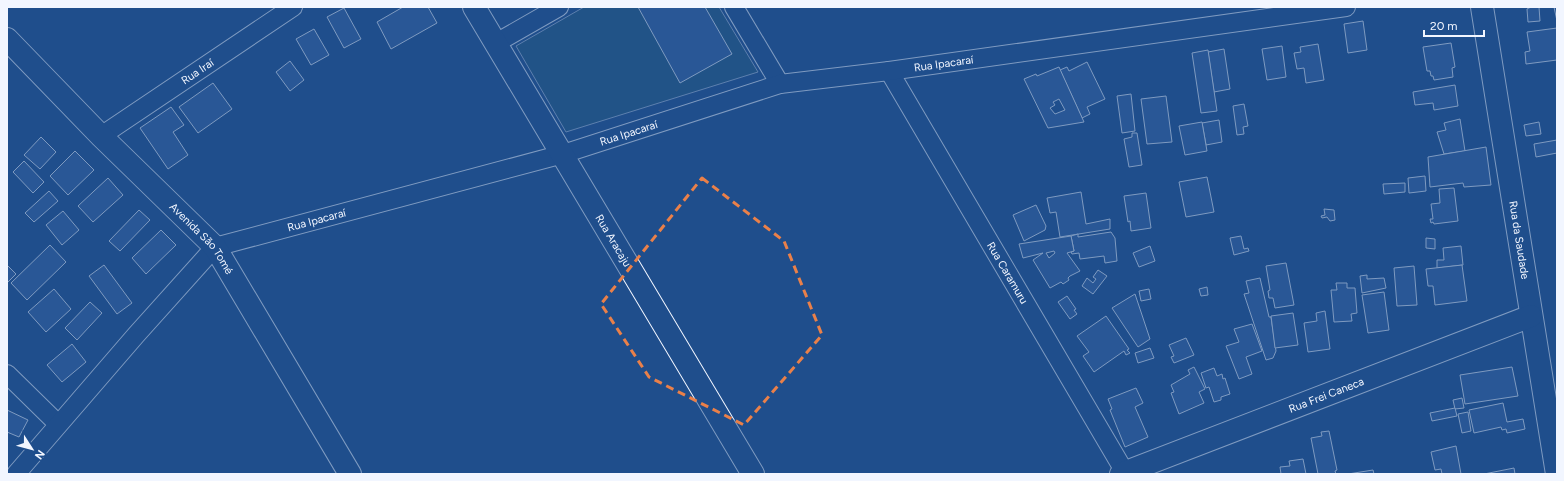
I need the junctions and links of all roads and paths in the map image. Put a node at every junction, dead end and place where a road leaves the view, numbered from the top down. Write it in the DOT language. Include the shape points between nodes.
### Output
graph roads {
  1 [pos="293,7"];
  2 [pos="474,7"];
  3 [pos="559,7"];
  4 [pos="734,7"];
  5 [pos="1346,7"];
  6 [pos="1482,7"];
  7 [pos="7,39"];
  8 [pos="496,43"];
  9 [pos="889,72"];
  10 [pos="780,84"];
  11 [pos="101,136"];
  12 [pos="563,154"];
  13 [pos="215,247"];
  14 [pos="1531,316"];
  15 [pos="7,374"];
  16 [pos="58,424"];
  17 [pos="1124,473"];
  18 [pos="16,474"];
  19 [pos="350,474"];
  20 [pos="753,474"];
  21 [pos="1557,474"];
  1 -- 11 [label="street, Rua Iraí"];
  2 -- 8 [label="street, Rua Aracaju"];
  3 -- 8 [label="street"];
  4 -- 10 [label="street"];
  5 -- 9 [label="street, Rua Ipacaraí"];
  6 -- 14 [label="street, Rua da Saudade"];
  7 -- 11 [label="street, Avenida São Tomé"];
  8 -- 12 [label="street, Rua Aracaju"];
  9 -- 10 [label="street, Rua Ipacaraí"];
  9 -- 17 [label="street, Rua Caramuru"];
  10 -- 12 [label="street, Rua Ipacaraí"];
  11 -- 13 [label="street, Avenida São Tomé"];
  12 -- 13 [label="street, Rua Ipacaraí"];
  12 -- 20 [label="street, Rua Aracaju"];
  13 -- 16 [label="street"];
  13 -- 19 [label="street, Avenida São Tomé"];
  14 -- 17 [label="street, Rua Frei Caneca"];
  14 -- 21 [label="street, Rua da Saudade"];
  15 -- 16 [label="street"];
  16 -- 18 [label="street"];
}
